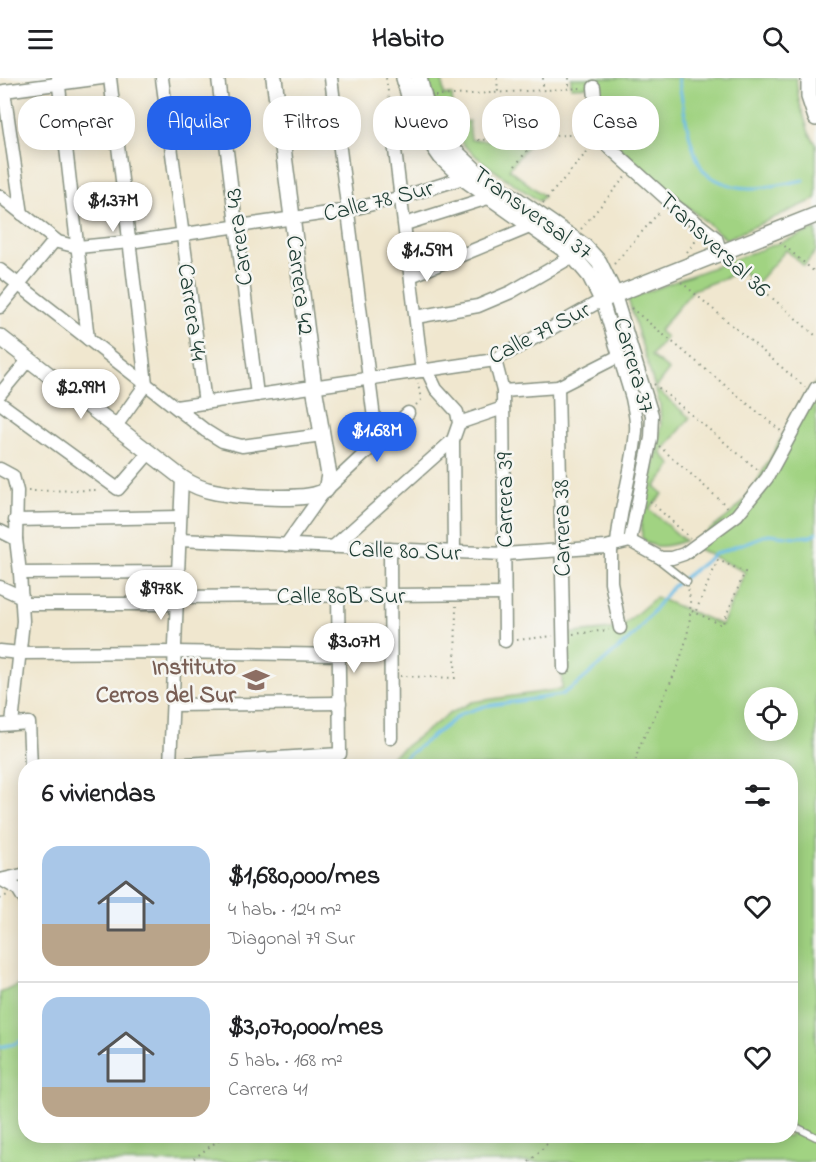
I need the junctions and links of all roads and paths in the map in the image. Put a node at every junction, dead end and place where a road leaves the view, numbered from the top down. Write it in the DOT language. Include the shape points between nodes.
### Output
graph roads {
  1 [pos="102,78"];
  2 [pos="110,78"];
  3 [pos="162,78"];
  4 [pos="218,78"];
  5 [pos="274,78"];
  6 [pos="331,78"];
  7 [pos="386,78"];
  8 [pos="404,78"];
  9 [pos="419,78"];
  10 [pos="497,78"];
  11 [pos="543,78"];
  12 [pos="568,78"];
  13 [pos="809,78"];
  14 [pos="58,81"];
  15 [pos="594,87"];
  16 [pos="569,89"];
  17 [pos="543,90"];
  18 [pos="498,92"];
  19 [pos="445,95"];
  20 [pos="389,96"];
  21 [pos="408,96"];
  22 [pos="595,96"];
  23 [pos="816,118"];
  24 [pos="478,140"];
  25 [pos="482,140"];
  26 [pos="395,150"];
  27 [pos="438,150"];
  28 [pos="528,150"];
  29 [pos="587,150"];
  30 [pos="614,150"];
  31 [pos="515,166"];
  32 [pos="633,168"];
  33 [pos="465,170"];
  34 [pos="0,196"];
  35 [pos="402,197"];
  36 [pos="490,197"];
  37 [pos="669,201"];
  38 [pos="348,210"];
  39 [pos="22,214"];
  40 [pos="816,214"];
  41 [pos="292,219"];
  42 [pos="534,219"];
  43 [pos="405,224"];
  44 [pos="585,224"];
  45 [pos="236,226"];
  46 [pos="770,233"];
  47 [pos="182,234"];
  48 [pos="55,240"];
  49 [pos="130,242"];
  50 [pos="78,247"];
  51 [pos="721,253"];
  52 [pos="573,256"];
  53 [pos="0,270"];
  54 [pos="606,273"];
  55 [pos="670,273"];
  56 [pos="816,273"];
  57 [pos="411,276"];
  58 [pos="19,284"];
  59 [pos="609,297"];
  60 [pos="0,307"];
  61 [pos="416,317"];
  62 [pos="816,336"];
  63 [pos="0,337"];
  64 [pos="88,339"];
  65 [pos="619,356"];
  66 [pos="29,359"];
  67 [pos="495,360"];
  68 [pos="421,371"];
  69 [pos="639,372"];
  70 [pos="369,379"];
  71 [pos="146,384"];
  72 [pos="314,387"];
  73 [pos="558,387"];
  74 [pos="814,390"];
  75 [pos="503,391"];
  76 [pos="0,394"];
  77 [pos="257,395"];
  78 [pos="205,403"];
  79 [pos="0,404"];
  80 [pos="176,407"];
  81 [pos="503,408"];
  82 [pos="408,413"];
  83 [pos="459,423"];
  84 [pos="116,426"];
  85 [pos="322,435"];
  86 [pos="788,437"];
  87 [pos="651,438"];
  88 [pos="453,440"];
  89 [pos="377,442"];
  90 [pos="149,453"];
  91 [pos="4,471"];
  92 [pos="182,478"];
  93 [pos="767,478"];
  94 [pos="118,489"];
  95 [pos="17,491"];
  96 [pos="639,491"];
  97 [pos="325,492"];
  98 [pos="737,515"];
  99 [pos="180,518"];
  100 [pos="15,520"];
  101 [pos="0,531"];
  102 [pos="16,539"];
  103 [pos="179,540"];
  104 [pos="619,544"];
  105 [pos="286,545"];
  106 [pos="697,545"];
  107 [pos="333,547"];
  108 [pos="390,549"];
  109 [pos="562,550"];
  110 [pos="646,550"];
  111 [pos="454,552"];
  112 [pos="504,554"];
  113 [pos="178,572"];
  114 [pos="20,573"];
  115 [pos="687,582"];
  116 [pos="0,587"];
  117 [pos="338,594"];
  118 [pos="390,594"];
  119 [pos="457,594"];
  120 [pos="505,594"];
  121 [pos="177,600"];
  122 [pos="22,601"];
  123 [pos="693,612"];
  124 [pos="620,628"];
  125 [pos="505,641"];
  126 [pos="0,651"];
  127 [pos="175,652"];
  128 [pos="20,653"];
  129 [pos="339,655"];
  130 [pos="564,668"];
  131 [pos="391,676"];
  132 [pos="340,703"];
  133 [pos="173,705"];
  134 [pos="6,724"];
  135 [pos="391,738"];
  136 [pos="31,759"];
  137 [pos="170,759"];
  138 [pos="263,759"];
  139 [pos="636,759"];
  140 [pos="18,876"];
  141 [pos="1,880"];
  142 [pos="18,889"];
  143 [pos="798,1128"];
  144 [pos="816,1137"];
  145 [pos="215,1143"];
  146 [pos="547,1143"];
  147 [pos="189,1162"];
  148 [pos="529,1162"];
  1 -- 14 [label="street"];
  2 -- 49 [label="street"];
  3 -- 47 [label="street, Carrera 44"];
  4 -- 45 [label="street, Carrera 43"];
  5 -- 41 [label="street, Carrera 42"];
  6 -- 38 [label="street"];
  7 -- 20 [label="path"];
  8 -- 21 [label="street"];
  9 -- 33 [label="street" via="434,128"];
  10 -- 18 [label="path"];
  11 -- 17 [label="path"];
  12 -- 16 [label="path"];
  13 -- 23 [label="street" via="809,97"];
  14 -- 39 [label="street" via="4,91"];
  14 -- 50 [label="street"];
  15 -- 16 [label="path"];
  15 -- 22 [label="street"];
  16 -- 17 [label="path"];
  17 -- 18 [label="path"];
  18 -- 19 [label="path"];
  24 -- 25 [label="path"];
  26 -- 35 [label="street"];
  27 -- 33 [label="street"];
  28 -- 31 [label="path"];
  29 -- 42 [label="path"];
  30 -- 32 [label="street, Transversal 36"];
  32 -- 37 [label="street, Transversal 36"];
  32 -- 44 [label="path"];
  33 -- 35 [label="street, Calle 78 Sur"];
  33 -- 36 [label="street, Transversal 37"];
  33 -- 42 [label="street, Transversal 37"];
  34 -- 39 [label="street"];
  35 -- 38 [label="street, Calle 78 Sur"];
  35 -- 43 [label="street"];
  36 -- 42 [label="street, Transversal 37"];
  36 -- 43 [label="street"];
  37 -- 51 [label="street, Transversal 36" via="716,238"];
  37 -- 54 [label="path"];
  38 -- 41 [label="street, Calle 78 Sur"];
  38 -- 70 [label="street"];
  39 -- 48 [label="street"];
  40 -- 46 [label="street, Calle 79 Sur"];
  41 -- 45 [label="street, Calle 78 Sur"];
  41 -- 72 [label="street, Carrera 42"];
  42 -- 52 [label="street, Transversal 37"];
  42 -- 54 [label="street, Transversal 37" via="584,246"];
  42 -- 57 [label="street"];
  43 -- 57 [label="street"];
  45 -- 47 [label="street, Calle 78 Sur"];
  45 -- 77 [label="street, Carrera 43"];
  46 -- 51 [label="street, Calle 79 Sur"];
  46 -- 56 [label="path"];
  47 -- 49 [label="street, Calle 78 Sur"];
  47 -- 78 [label="street, Carrera 44"];
  48 -- 50 [label="street"];
  48 -- 58 [label="street"];
  49 -- 50 [label="street, Calle 78 Sur"];
  49 -- 71 [label="street"];
  50 -- 64 [label="street"];
  51 -- 55 [label="street, Calle 79 Sur"];
  51 -- 62 [label="path, Transversal 36"];
  52 -- 59 [label="street, Transversal 37"];
  52 -- 61 [label="street" via="478,306"];
  53 -- 58 [label="street"];
  54 -- 59 [label="street, Transversal 37"];
  55 -- 59 [label="street, Calle 79 Sur"];
  55 -- 74 [label="path"];
  57 -- 61 [label="street"];
  58 -- 60 [label="street"];
  58 -- 64 [label="street"];
  59 -- 65 [label="street, Carrera 37"];
  59 -- 67 [label="street, Calle 79 Sur"];
  59 -- 69 [label="street, Carrera 37"];
  59 -- 86 [label="path"];
  61 -- 68 [label="street"];
  63 -- 66 [label="street"];
  64 -- 71 [label="street"];
  65 -- 73 [label="street"];
  65 -- 104 [label="street, Carrera 37" via="632,398 636,430"];
  66 -- 76 [label="street"];
  66 -- 84 [label="street"];
  67 -- 68 [label="street, Calle 79 Sur"];
  67 -- 75 [label="street, Carrera 39"];
  68 -- 70 [label="street, Calle 79 Sur"];
  68 -- 82 [label="path" via="421,400"];
  68 -- 83 [label="street" via="457,412"];
  69 -- 87 [label="street, Carrera 37" via="652,415"];
  69 -- 93 [label="path"];
  70 -- 72 [label="street, Calle 79 Sur"];
  70 -- 89 [label="street"];
  71 -- 80 [label="street"];
  71 -- 84 [label="street"];
  72 -- 77 [label="street, Calle 79 Sur"];
  72 -- 85 [label="street, Carrera 42"];
  73 -- 75 [label="street"];
  73 -- 109 [label="street, Carrera 38"];
  74 -- 86 [label="street"];
  75 -- 81 [label="street, Carrera 39"];
  77 -- 78 [label="street, Calle 79 Sur"];
  78 -- 80 [label="street, Calle 79 Sur"];
  79 -- 94 [label="street"];
  80 -- 85 [label="street" via="215,437 242,446"];
  81 -- 83 [label="street"];
  81 -- 112 [label="street, Carrera 39"];
  82 -- 89 [label="street"];
  83 -- 88 [label="street"];
  84 -- 90 [label="street"];
  85 -- 97 [label="street, Carrera 42" via="329,475"];
  86 -- 93 [label="street"];
  87 -- 96 [label="street, Carrera 37"];
  87 -- 98 [label="path"];
  88 -- 107 [label="street"];
  88 -- 111 [label="street"];
  89 -- 97 [label="street"];
  90 -- 92 [label="street"];
  90 -- 94 [label="street"];
  91 -- 95 [label="street" via="15,480"];
  92 -- 97 [label="street" via="205,489 236,495 304,497"];
  92 -- 99 [label="street"];
  93 -- 98 [label="street"];
  94 -- 95 [label="path"];
  95 -- 100 [label="street"];
  96 -- 104 [label="street, Carrera 37"];
  96 -- 106 [label="path"];
  97 -- 105 [label="street"];
  98 -- 106 [label="street"];
  99 -- 100 [label="street"];
  99 -- 103 [label="street"];
  100 -- 102 [label="street"];
  101 -- 102 [label="street"];
  102 -- 114 [label="street"];
  103 -- 105 [label="street, Calle 80 Sur"];
  103 -- 113 [label="street"];
  104 -- 109 [label="street, Calle 80 Sur"];
  104 -- 110 [label="street"];
  104 -- 124 [label="street, Carrera 37" via="611,582"];
  105 -- 107 [label="street, Calle 80 Sur"];
  106 -- 110 [label="street" via="672,558 661,558"];
  107 -- 108 [label="street, Calle 80 Sur"];
  108 -- 111 [label="street, Calle 80 Sur"];
  108 -- 118 [label="street"];
  109 -- 112 [label="street, Calle 80 Sur"];
  109 -- 130 [label="street, Carrera 38"];
  110 -- 115 [label="lane"];
  111 -- 112 [label="street, Calle 80 Sur"];
  112 -- 120 [label="street, Carrera 39"];
  113 -- 114 [label="street"];
  113 -- 121 [label="street"];
  114 -- 122 [label="street"];
  115 -- 123 [label="path"];
  116 -- 122 [label="street"];
  117 -- 118 [label="street, Calle 80B Sur"];
  117 -- 121 [label="street, Calle 80B Sur"];
  117 -- 129 [label="street"];
  118 -- 119 [label="street, Calle 80B Sur"];
  118 -- 131 [label="street"];
  119 -- 120 [label="street, Calle 80B Sur"];
  119 -- 131 [label="path" via="455,678"];
  120 -- 125 [label="street, Carrera 39"];
  121 -- 122 [label="street, Calle 80B Sur"];
  121 -- 127 [label="street"];
  122 -- 128 [label="street"];
  123 -- 123 [label="path" via="718,560 745,572 722,625"];
  123 -- 139 [label="path" via="680,659"];
  126 -- 128 [label="street"];
  127 -- 128 [label="street"];
  127 -- 129 [label="street"];
  127 -- 133 [label="street"];
  128 -- 134 [label="street"];
  129 -- 132 [label="street"];
  131 -- 135 [label="street"];
  132 -- 133 [label="street"];
  132 -- 138 [label="street" via="340,754"];
  133 -- 137 [label="street"];
  134 -- 136 [label="street" via="29,723"];
  140 -- 141 [label="street"];
  141 -- 142 [label="street"];
  143 -- 144 [label="lane"];
  145 -- 147 [label="path"];
  146 -- 148 [label="path"];
}
